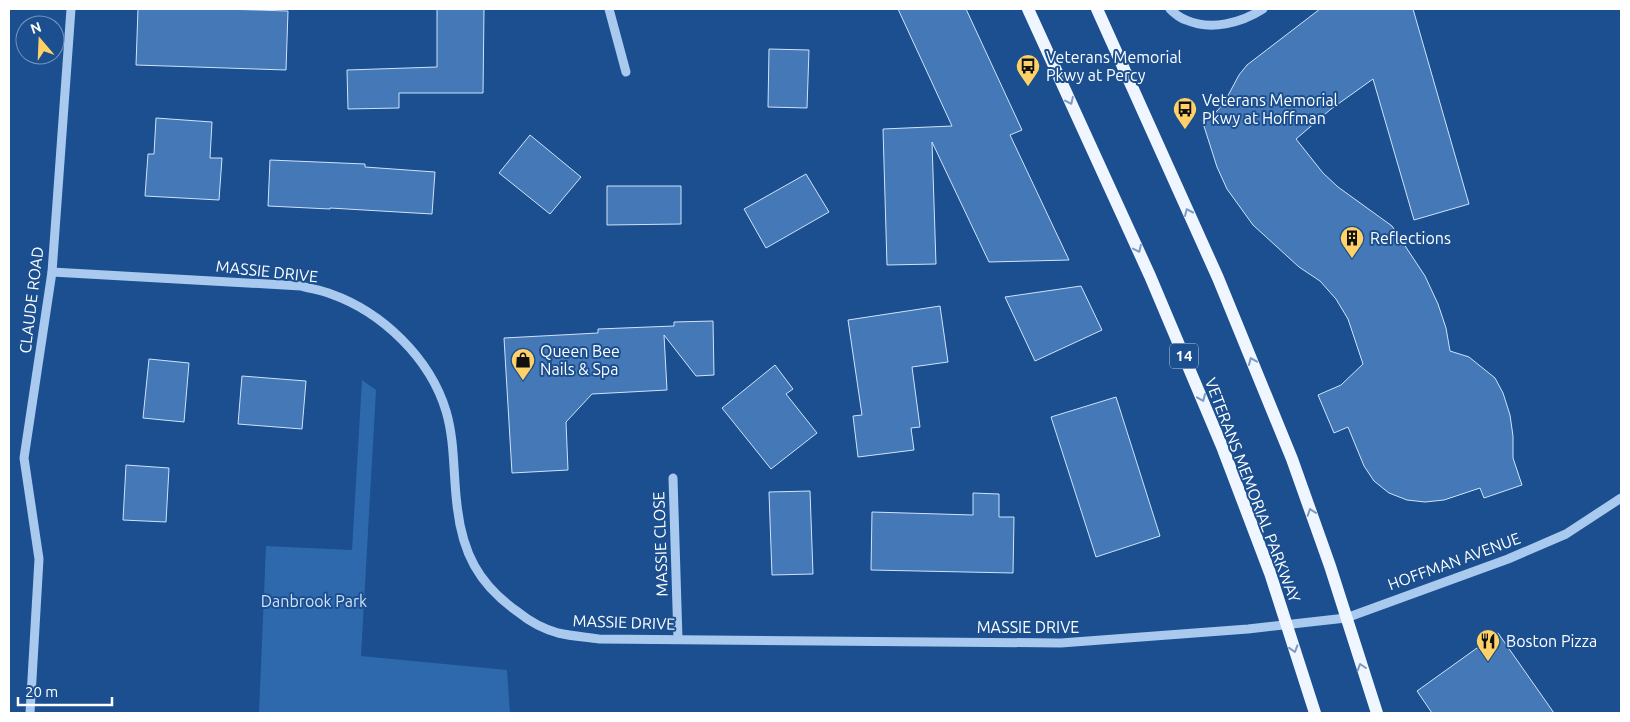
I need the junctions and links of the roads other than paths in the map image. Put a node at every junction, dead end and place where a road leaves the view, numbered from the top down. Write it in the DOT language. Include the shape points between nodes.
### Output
graph roads {
  1 [pos="70,9"];
  2 [pos="609,9"];
  3 [pos="1028,9"];
  4 [pos="1097,9"];
  5 [pos="1170,9"];
  6 [pos="1263,9"];
  7 [pos="626,72"];
  8 [pos="52,272"];
  9 [pos="673,478"];
  10 [pos="1621,498"];
  11 [pos="1346,618"];
  12 [pos="1287,626"];
  13 [pos="678,639"];
  14 [pos="30,713"];
  15 [pos="1315,713"];
  16 [pos="1377,713"];
  1 -- 8 [label="street, CLAUDE ROAD"];
  2 -- 7 [label="street"];
  3 -- 12 [label="main road, VETERANS MEMORIAL PARKWAY / 14, one-way" via="1150,276 1226,458"];
  11 -- 4 [label="main road, one-way" via="1292,459 1218,278"];
  5 -- 6 [label="street" via="1186,20 1205,24 1235,22"];
  8 -- 13 [label="street, MASSIE DRIVE" via="301,286 330,294 362,309 397,333 434,382 446,410 452,442 460,529 470,558 484,582 528,620 556,632 599,639"];
  8 -- 14 [label="street, CLAUDE ROAD" via="24,458 39,559"];
  9 -- 13 [label="street, MASSIE CLOSE"];
  10 -- 11 [label="street, HOFFMAN AVENUE" via="1566,534 1508,559"];
  11 -- 12 [label="street, HOFFMAN AVENUE"];
  16 -- 11 [label="main road, one-way"];
  12 -- 13 [label="street, MASSIE DRIVE" via="1061,643"];
  12 -- 15 [label="main road, VETERANS MEMORIAL PARKWAY / 14, one-way"];
}
